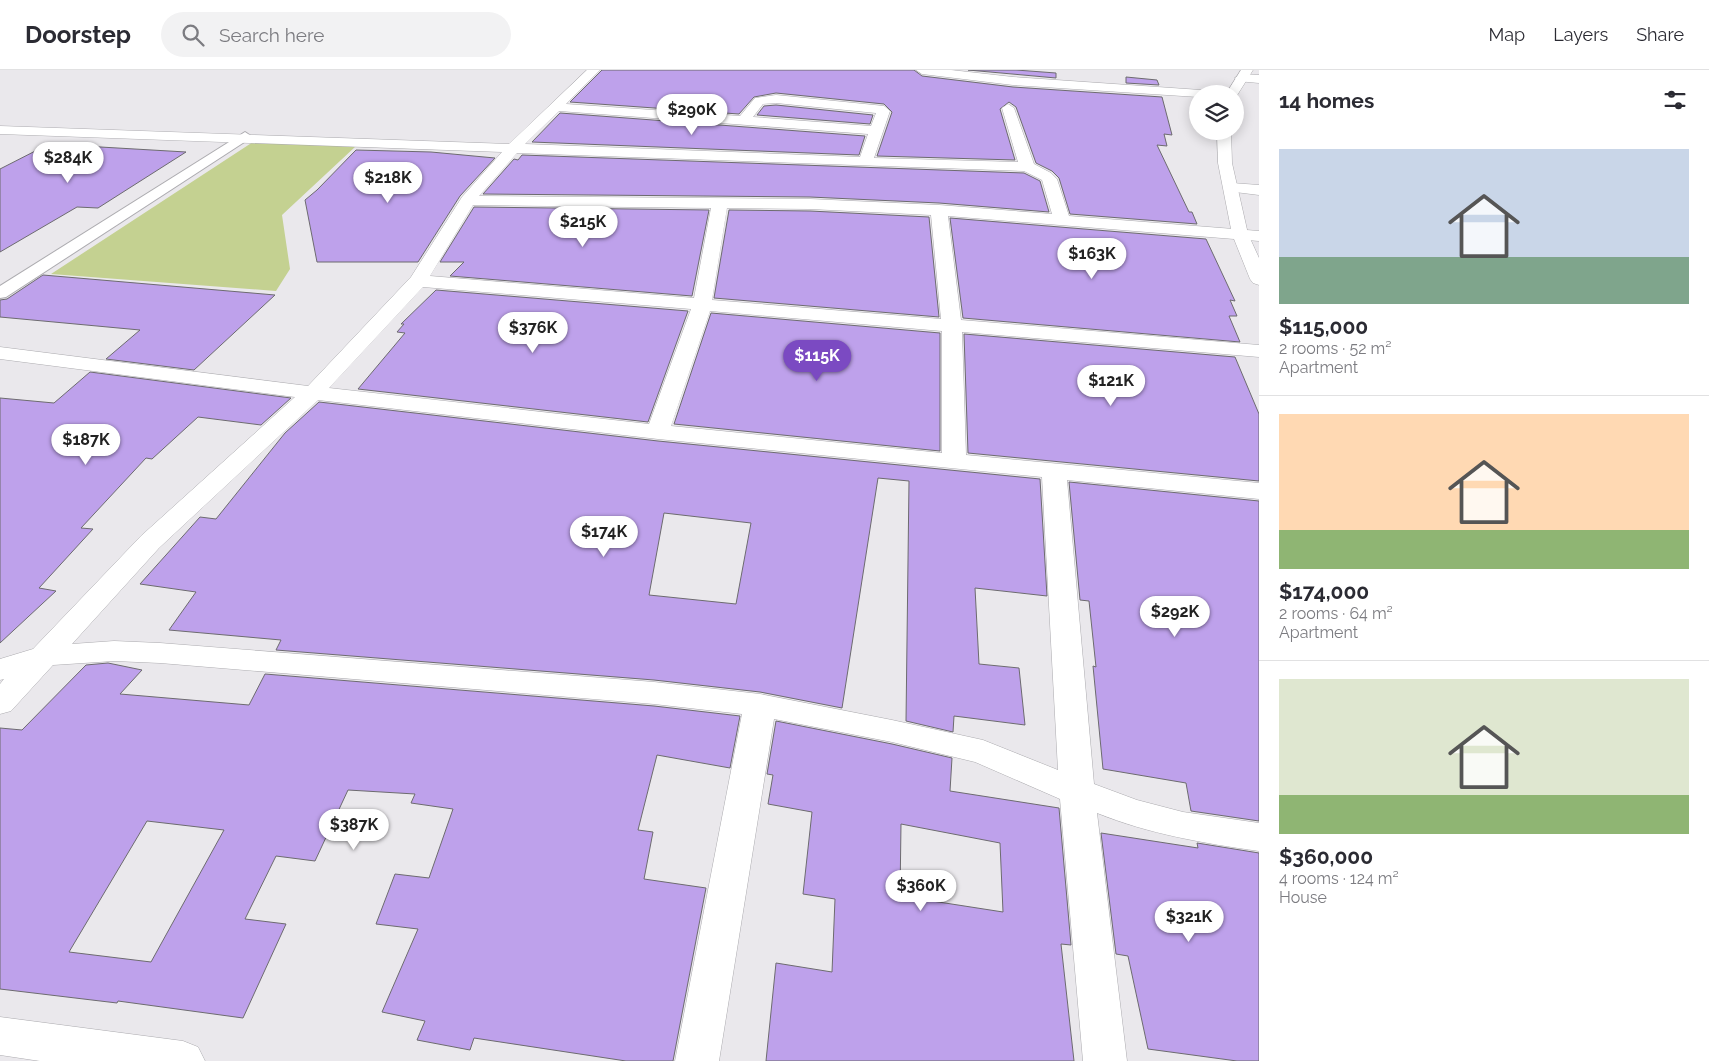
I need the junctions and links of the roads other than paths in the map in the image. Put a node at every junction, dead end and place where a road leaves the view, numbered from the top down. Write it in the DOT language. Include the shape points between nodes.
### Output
graph roads {
  1 [pos="594,70"];
  2 [pos="922,70"];
  3 [pos="1244,74"];
  4 [pos="1259,79"];
  5 [pos="1237,85"];
  6 [pos="1189,93"];
  7 [pos="555,108"];
  8 [pos="1008,108"];
  9 [pos="744,121"];
  10 [pos="0,130"];
  11 [pos="876,130"];
  12 [pos="246,136"];
  13 [pos="1224,140"];
  14 [pos="514,147"];
  15 [pos="866,160"];
  16 [pos="1027,167"];
  17 [pos="1232,188"];
  18 [pos="1259,190"];
  19 [pos="468,200"];
  20 [pos="522,203"];
  21 [pos="720,204"];
  22 [pos="939,210"];
  23 [pos="487,216"];
  24 [pos="1062,220"];
  25 [pos="472,225"];
  26 [pos="1240,234"];
  27 [pos="1259,236"];
  28 [pos="438,250"];
  29 [pos="1259,279"];
  30 [pos="418,281"];
  31 [pos="0,294"];
  32 [pos="702,305"];
  33 [pos="952,325"];
  34 [pos="1259,351"];
  35 [pos="0,353"];
  36 [pos="313,392"];
  37 [pos="658,432"];
  38 [pos="954,461"];
  39 [pos="1054,471"];
  40 [pos="1259,491"];
  41 [pos="44,656"];
  42 [pos="0,670"];
  43 [pos="0,703"];
  44 [pos="760,705"];
  45 [pos="1077,792"];
  46 [pos="1259,837"];
  47 [pos="0,1036"];
  48 [pos="183,1061"];
  49 [pos="698,1061"];
  50 [pos="1105,1061"];
  1 -- 7 [label="street"];
  2 -- 6 [label="street" via="1013,81"];
  3 -- 4 [label="street"];
  3 -- 5 [label="street"];
  7 -- 9 [label="street"];
  7 -- 14 [label="street"];
  8 -- 16 [label="street"];
  9 -- 11 [label="street"];
  9 -- 11 [label="street" via="759,101 776,99 879,109 883,111"];
  10 -- 12 [label="street"];
  11 -- 15 [label="street"];
  12 -- 14 [label="street"];
  12 -- 31 [label="lane"];
  13 -- 17 [label="street" via="1225,163"];
  14 -- 15 [label="street"];
  14 -- 19 [label="street"];
  15 -- 16 [label="street"];
  16 -- 24 [label="street" via="1049,179"];
  17 -- 18 [label="street"];
  17 -- 26 [label="street"];
  19 -- 20 [label="street"];
  19 -- 28 [label="street"];
  20 -- 21 [label="street"];
  20 -- 23 [label="street"];
  21 -- 22 [label="street"];
  21 -- 32 [label="street"];
  22 -- 24 [label="street"];
  22 -- 33 [label="street"];
  24 -- 26 [label="street"];
  25 -- 28 [label="street"];
  26 -- 27 [label="street"];
  26 -- 29 [label="street"];
  28 -- 30 [label="street"];
  30 -- 32 [label="street"];
  30 -- 36 [label="street"];
  32 -- 33 [label="street"];
  32 -- 37 [label="street"];
  33 -- 34 [label="street"];
  33 -- 38 [label="street"];
  35 -- 36 [label="street"];
  36 -- 37 [label="street"];
  36 -- 41 [label="street" via="150,542"];
  37 -- 38 [label="street"];
  38 -- 39 [label="street"];
  39 -- 40 [label="street"];
  39 -- 45 [label="street"];
  41 -- 42 [label="street"];
  41 -- 43 [label="street"];
  41 -- 44 [label="street" via="114,651 220,656"];
  44 -- 45 [label="street" via="892,730 983,752"];
  44 -- 49 [label="street"];
  45 -- 46 [label="street" via="1130,812 1183,826"];
  45 -- 50 [label="street"];
  47 -- 48 [label="street"];
}
